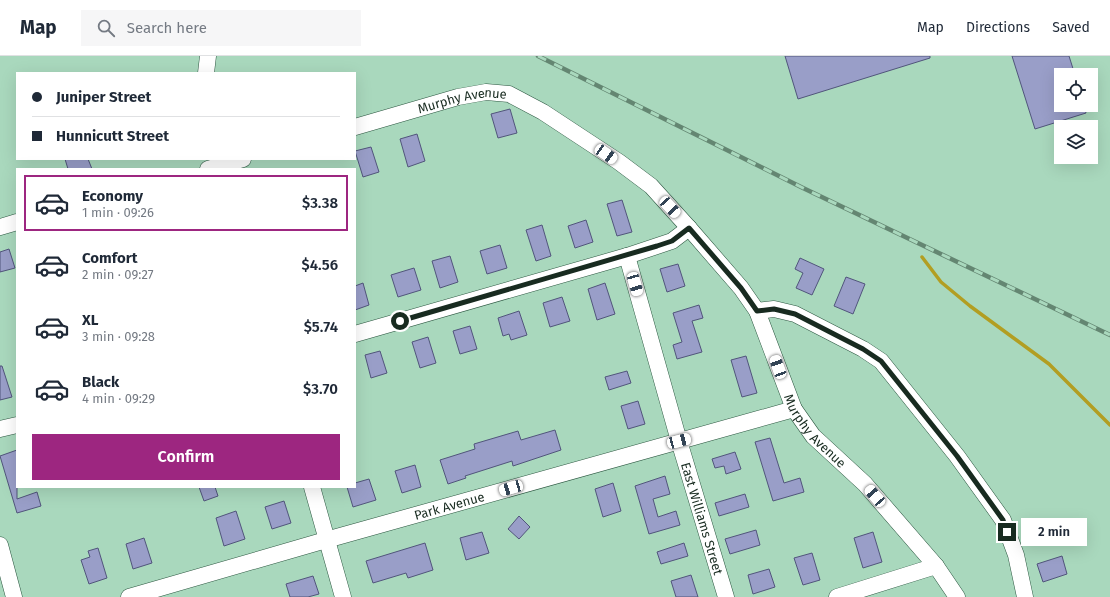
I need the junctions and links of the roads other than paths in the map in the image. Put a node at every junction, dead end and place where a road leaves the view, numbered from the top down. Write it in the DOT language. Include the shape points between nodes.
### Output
graph roads {
  1 [pos="208,56"];
  2 [pos="206,72"];
  3 [pos="356,127"];
  4 [pos="239,160"];
  5 [pos="219,165"];
  6 [pos="16,222"];
  7 [pos="0,227"];
  8 [pos="689,228"];
  9 [pos="627,256"];
  10 [pos="757,311"];
  11 [pos="356,334"];
  12 [pos="794,409"];
  13 [pos="16,425"];
  14 [pos="0,429"];
  15 [pos="679,441"];
  16 [pos="312,488"];
  17 [pos="326,540"];
  18 [pos="0,546"];
  19 [pos="936,566"];
  20 [pos="14,597"];
  21 [pos="129,597"];
  22 [pos="343,597"];
  23 [pos="726,597"];
  24 [pos="836,597"];
  25 [pos="956,597"];
  26 [pos="1025,597"];
  1 -- 2 [label="street"];
  3 -- 8 [label="street, Murphy Avenue" via="458,97 486,92 510,94 543,112 619,162 651,186"];
  4 -- 5 [label="street"];
  6 -- 7 [label="street"];
  8 -- 9 [label="street" via="672,241"];
  8 -- 10 [label="street, Murphy Avenue" via="741,288"];
  9 -- 11 [label="street"];
  9 -- 15 [label="street, East Williams Street"];
  10 -- 12 [label="street, Murphy Avenue"];
  10 -- 26 [label="street" via="774,309 795,314 881,361 957,456 1003,520 1016,555"];
  12 -- 15 [label="street, Park Avenue"];
  12 -- 19 [label="street, Murphy Avenue" via="813,436 865,484"];
  13 -- 14 [label="street"];
  15 -- 17 [label="street, Park Avenue"];
  15 -- 23 [label="street, East Williams Street"];
  16 -- 17 [label="street"];
  17 -- 21 [label="street, Park Avenue"];
  17 -- 22 [label="street"];
  18 -- 20 [label="street"];
  19 -- 24 [label="street"];
  19 -- 25 [label="street, Murphy Avenue"];
}
